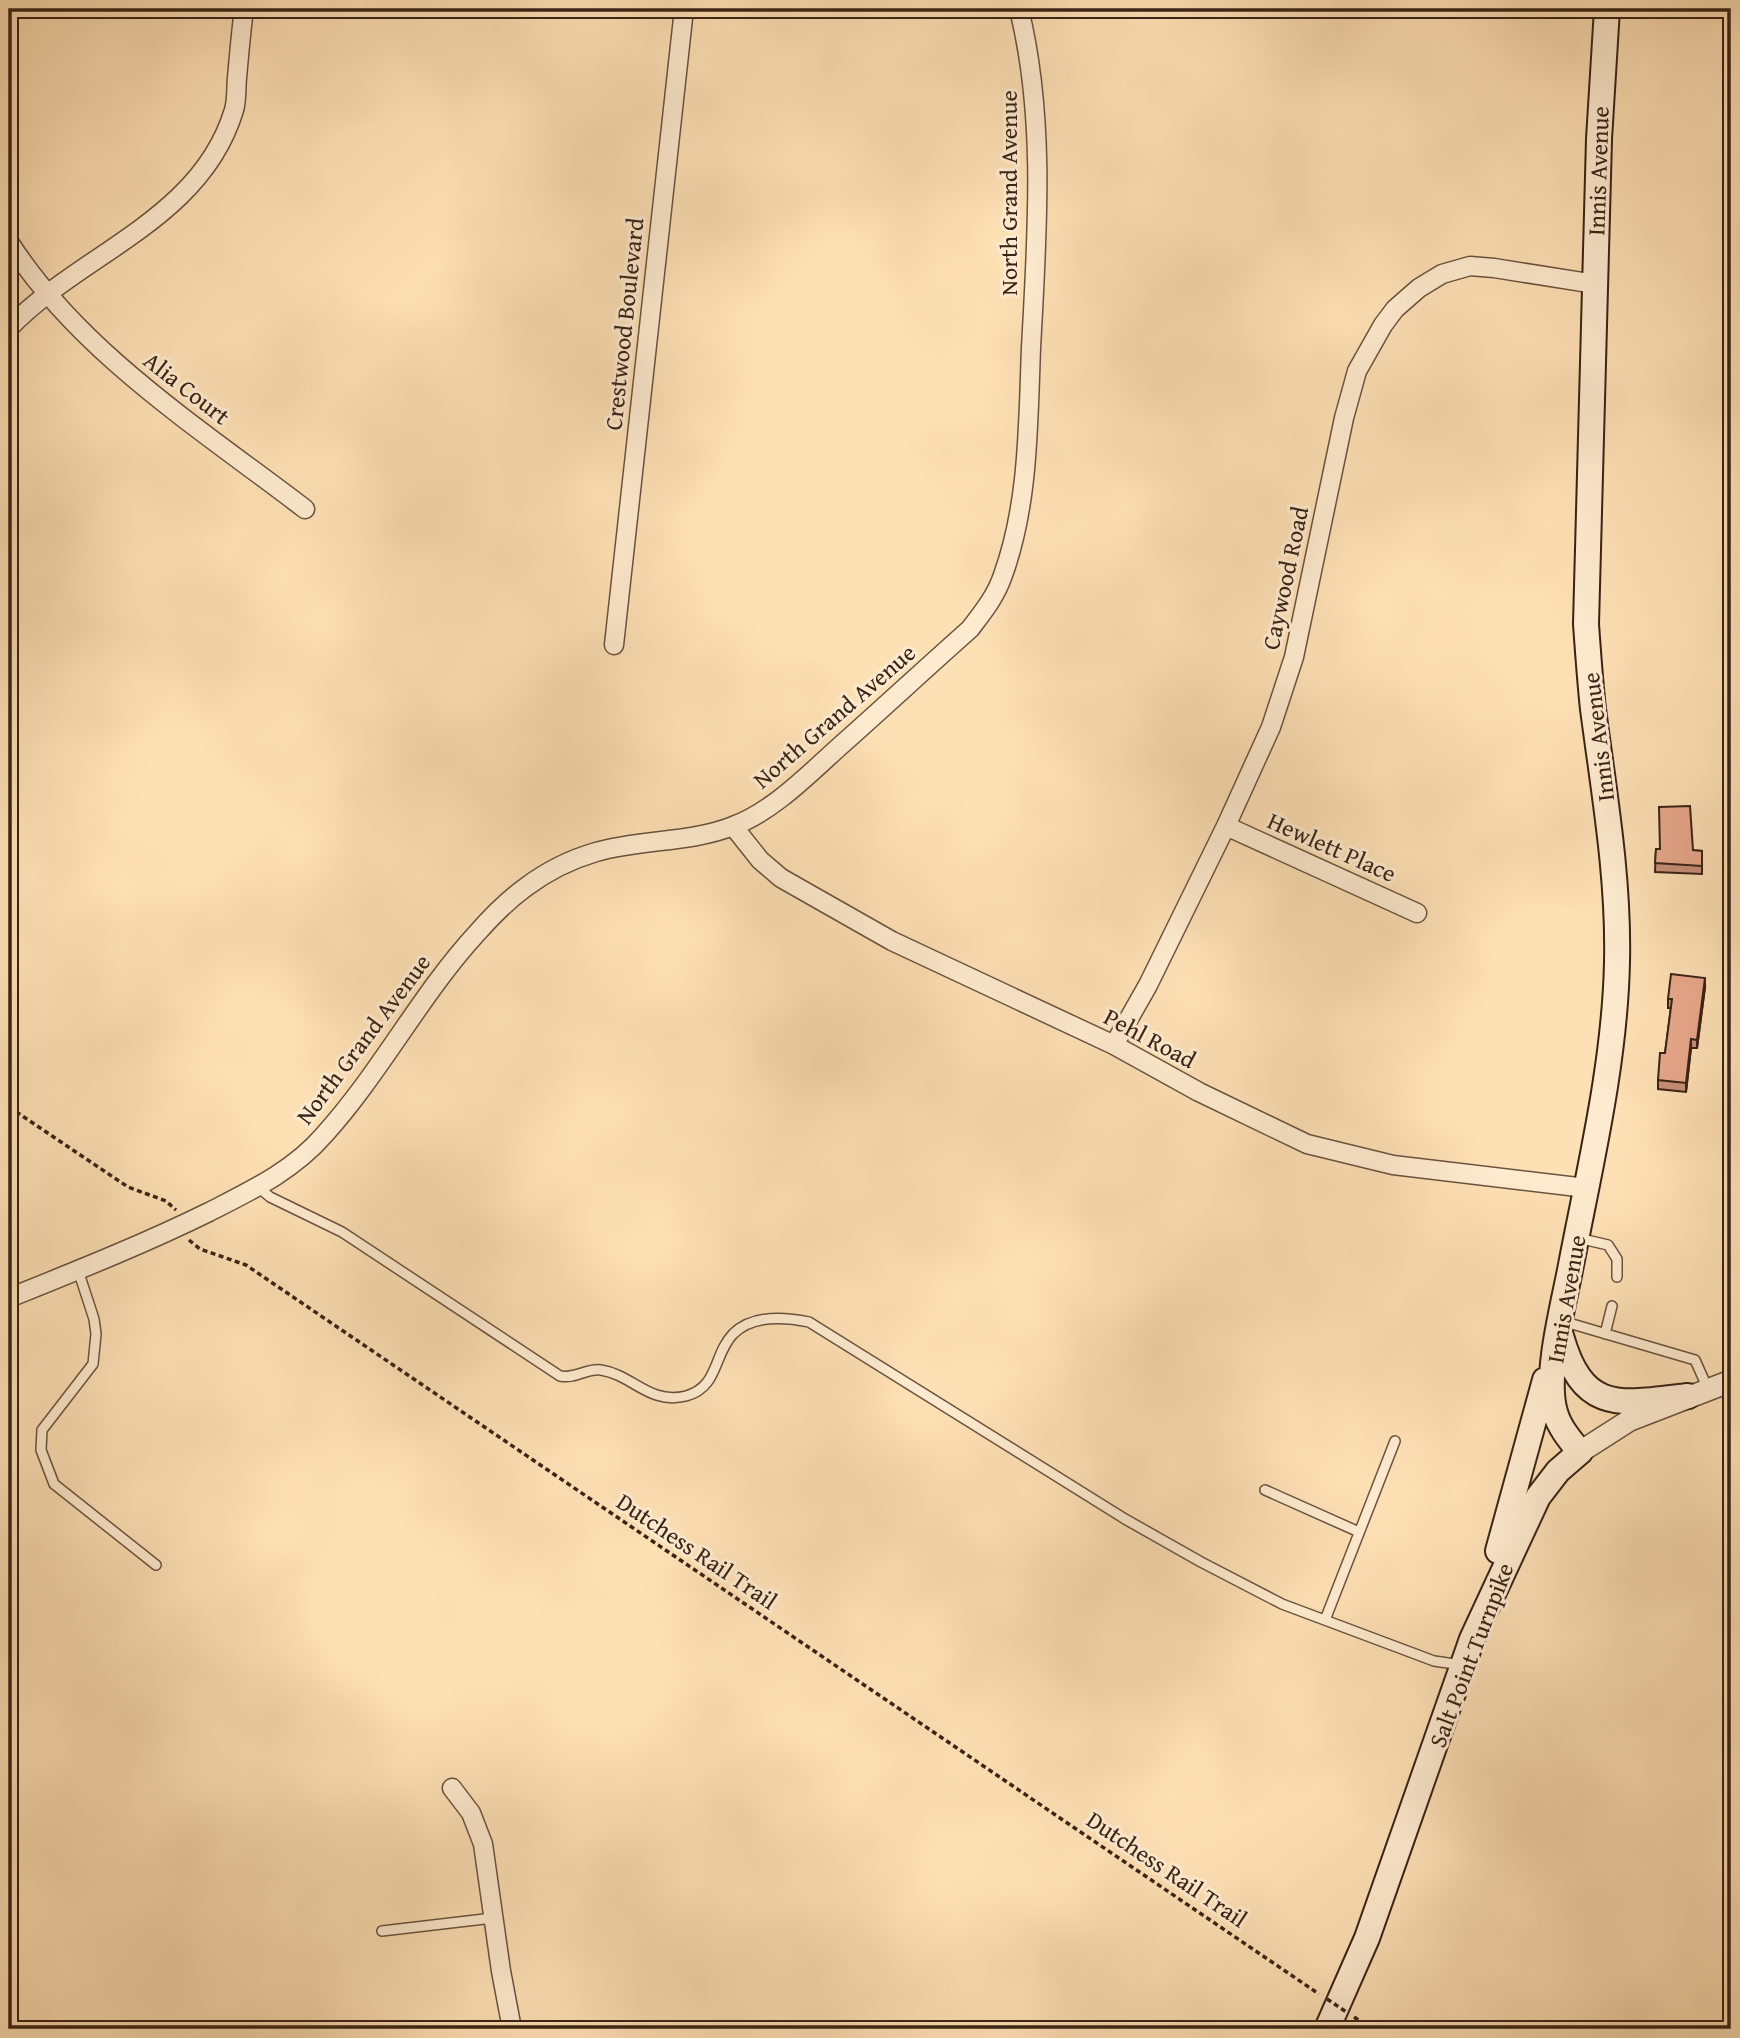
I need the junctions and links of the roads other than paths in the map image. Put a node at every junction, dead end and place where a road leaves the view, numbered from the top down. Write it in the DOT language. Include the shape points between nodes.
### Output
graph roads {
  1 [pos="244,9"];
  2 [pos="684,9"];
  3 [pos="1019,9"];
  4 [pos="1607,9"];
  5 [pos="9,242"];
  6 [pos="1595,284"];
  7 [pos="49,294"];
  8 [pos="9,328"];
  9 [pos="305,509"];
  10 [pos="614,645"];
  11 [pos="733,826"];
  12 [pos="1226,826"];
  13 [pos="1417,913"];
  14 [pos="1114,1045"];
  15 [pos="258,1187"];
  16 [pos="1586,1188"];
  17 [pos="1576,1237"];
  18 [pos="78,1270"];
  19 [pos="1617,1277"];
  20 [pos="9,1298"];
  21 [pos="1612,1306"];
  22 [pos="1560,1325"];
  23 [pos="1605,1334"];
  24 [pos="1731,1381"];
  25 [pos="1698,1392"];
  26 [pos="1395,1441"];
  27 [pos="1580,1452"];
  28 [pos="1265,1490"];
  29 [pos="1359,1532"];
  30 [pos="156,1565"];
  31 [pos="1325,1620"];
  32 [pos="1472,1639"];
  33 [pos="1463,1665"];
  34 [pos="452,1788"];
  35 [pos="493,1918"];
  36 [pos="382,1931"];
  37 [pos="512,2029"];
  38 [pos="1327,2029"];
  1 -- 7 [label="street" via="235,107 206,168 149,224"];
  2 -- 10 [label="street, Crestwood Boulevard"];
  3 -- 11 [label="street, North Grand Avenue" via="1035,107 1034,280 1022,499 1003,575 990,604 970,629 801,781"];
  4 -- 6 [label="main road, Innis Avenue"];
  5 -- 7 [label="street, Alia Court"];
  6 -- 12 [label="street, Caywood Road" via="1470,266 1442,274 1419,288 1383,325 1357,371 1344,418 1294,657 1271,727"];
  6 -- 16 [label="main road, Innis Avenue" via="1586,624 1612,855 1617,964 1603,1094"];
  7 -- 8 [label="street"];
  7 -- 9 [label="street, Alia Court" via="127,373"];
  11 -- 14 [label="street, Pehl Road" via="781,878 892,941"];
  11 -- 15 [label="street, North Grand Avenue" via="596,852 524,888 462,949 322,1139"];
  12 -- 13 [label="street, Hewlett Place"];
  12 -- 14 [label="street, Caywood Road"];
  14 -- 16 [label="street, Pehl Road" via="1307,1144 1393,1165"];
  15 -- 18 [label="street, North Grand Avenue"];
  15 -- 31 [label="lane" via="342,1232 560,1376 572,1378 593,1369 655,1396 687,1395 711,1379 732,1335 746,1325 767,1319 809,1322 1125,1520 1282,1604"];
  16 -- 17 [label="main road, Innis Avenue"];
  17 -- 19 [label="lane" via="1608,1245 1616,1259"];
  17 -- 22 [label="main road, Innis Avenue"];
  18 -- 20 [label="street, North Grand Avenue"];
  18 -- 30 [label="lane" via="94,1319 93,1364 42,1430 41,1450 54,1484"];
  21 -- 23 [label="lane"];
  22 -- 23 [label="lane"];
  22 -- 25 [label="main road" via="1567,1359 1581,1383 1602,1397 1636,1402"];
  22 -- 27 [label="main road, Innis Avenue" via="1552,1382 1555,1411 1566,1436"];
  22 -- 32 [label="main road"];
  23 -- 25 [label="lane" via="1695,1360"];
  24 -- 25 [label="street, Salt Point Turnpike"];
  25 -- 27 [label="street, Salt Point Turnpike" via="1630,1420"];
  26 -- 29 [label="lane"];
  27 -- 32 [label="main road, Salt Point Turnpike" via="1538,1497"];
  28 -- 29 [label="lane"];
  29 -- 31 [label="lane"];
  31 -- 33 [label="lane" via="1434,1661"];
  32 -- 33 [label="main road, Salt Point Turnpike"];
  33 -- 38 [label="main road, Salt Point Turnpike" via="1367,1938"];
  34 -- 35 [label="street" via="471,1813 483,1844"];
  35 -- 36 [label="lane"];
  35 -- 37 [label="street"];
}
